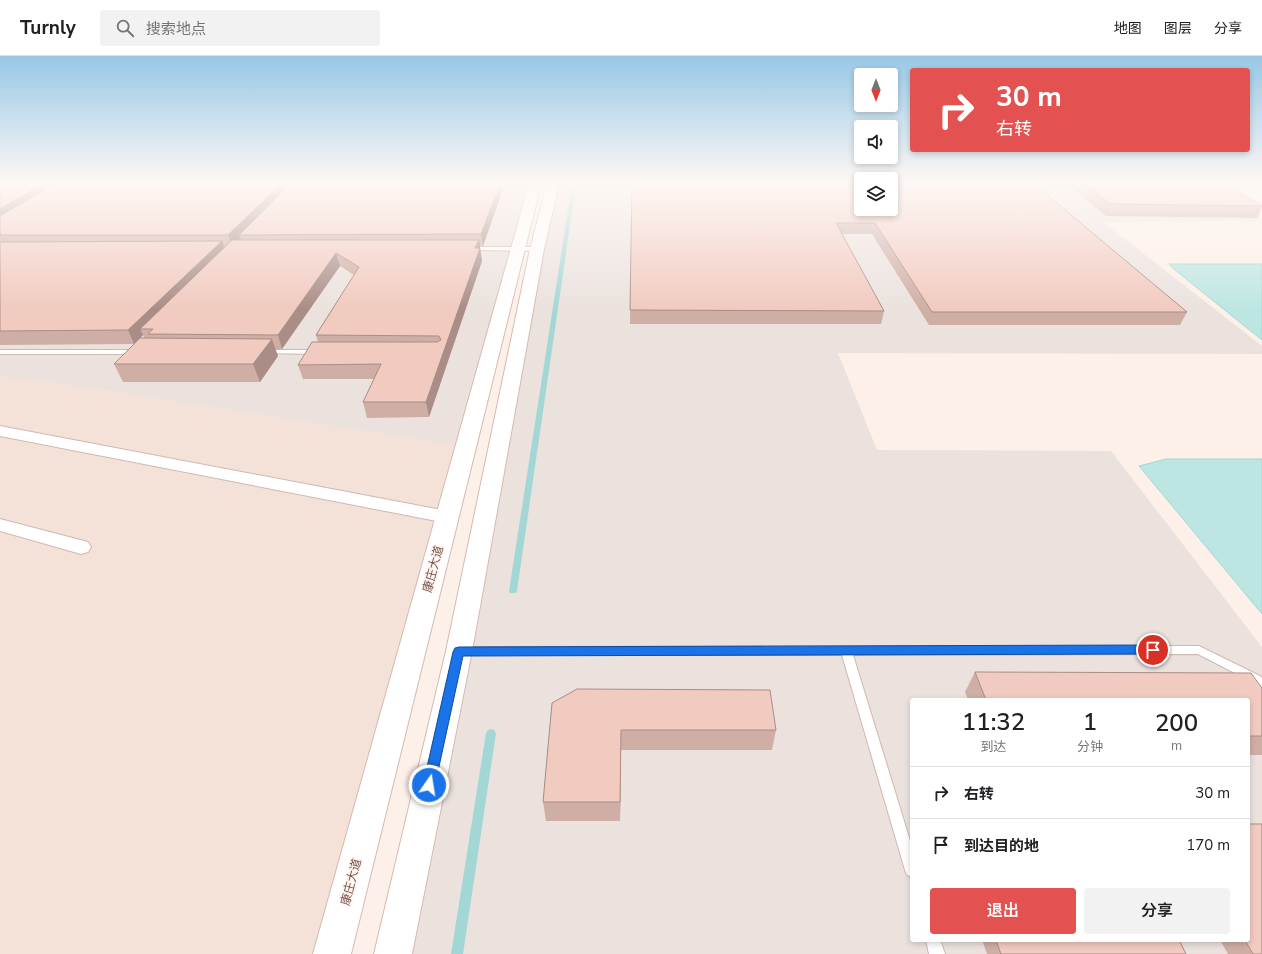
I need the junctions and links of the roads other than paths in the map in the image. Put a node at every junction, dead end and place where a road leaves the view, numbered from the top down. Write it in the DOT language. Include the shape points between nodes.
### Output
graph roads {
  1 [pos="531,226"];
  2 [pos="537,226"];
  3 [pos="464,249"];
  4 [pos="528,249"];
  5 [pos="143,342"];
  6 [pos="0,352"];
  7 [pos="132,352"];
  8 [pos="140,352"];
  9 [pos="258,352"];
  10 [pos="321,352"];
  11 [pos="0,431"];
  12 [pos="447,516"];
  13 [pos="0,525"];
  14 [pos="81,547"];
  15 [pos="846,650"];
  16 [pos="459,652"];
  17 [pos="1262,687"];
  18 [pos="910,863"];
  19 [pos="934,942"];
  20 [pos="332,954"];
  21 [pos="393,954"];
  22 [pos="937,954"];
  1 -- 4 [label="main road, 康庄大道"];
  2 -- 4 [label="main road, 康庄大道"];
  3 -- 4 [label="lane"];
  4 -- 12 [label="main road, 康庄大道"];
  4 -- 16 [label="main road, 康庄大道"];
  5 -- 7 [label="lane"];
  6 -- 7 [label="lane"];
  7 -- 8 [label="lane"];
  9 -- 10 [label="lane"];
  11 -- 12 [label="street"];
  12 -- 20 [label="main road, 康庄大道"];
  13 -- 14 [label="street"];
  15 -- 16 [label="lane"];
  15 -- 17 [label="lane" via="1199,650 1256,679"];
  15 -- 18 [label="lane"];
  16 -- 21 [label="main road, 康庄大道"];
  19 -- 22 [label="lane"];
}
